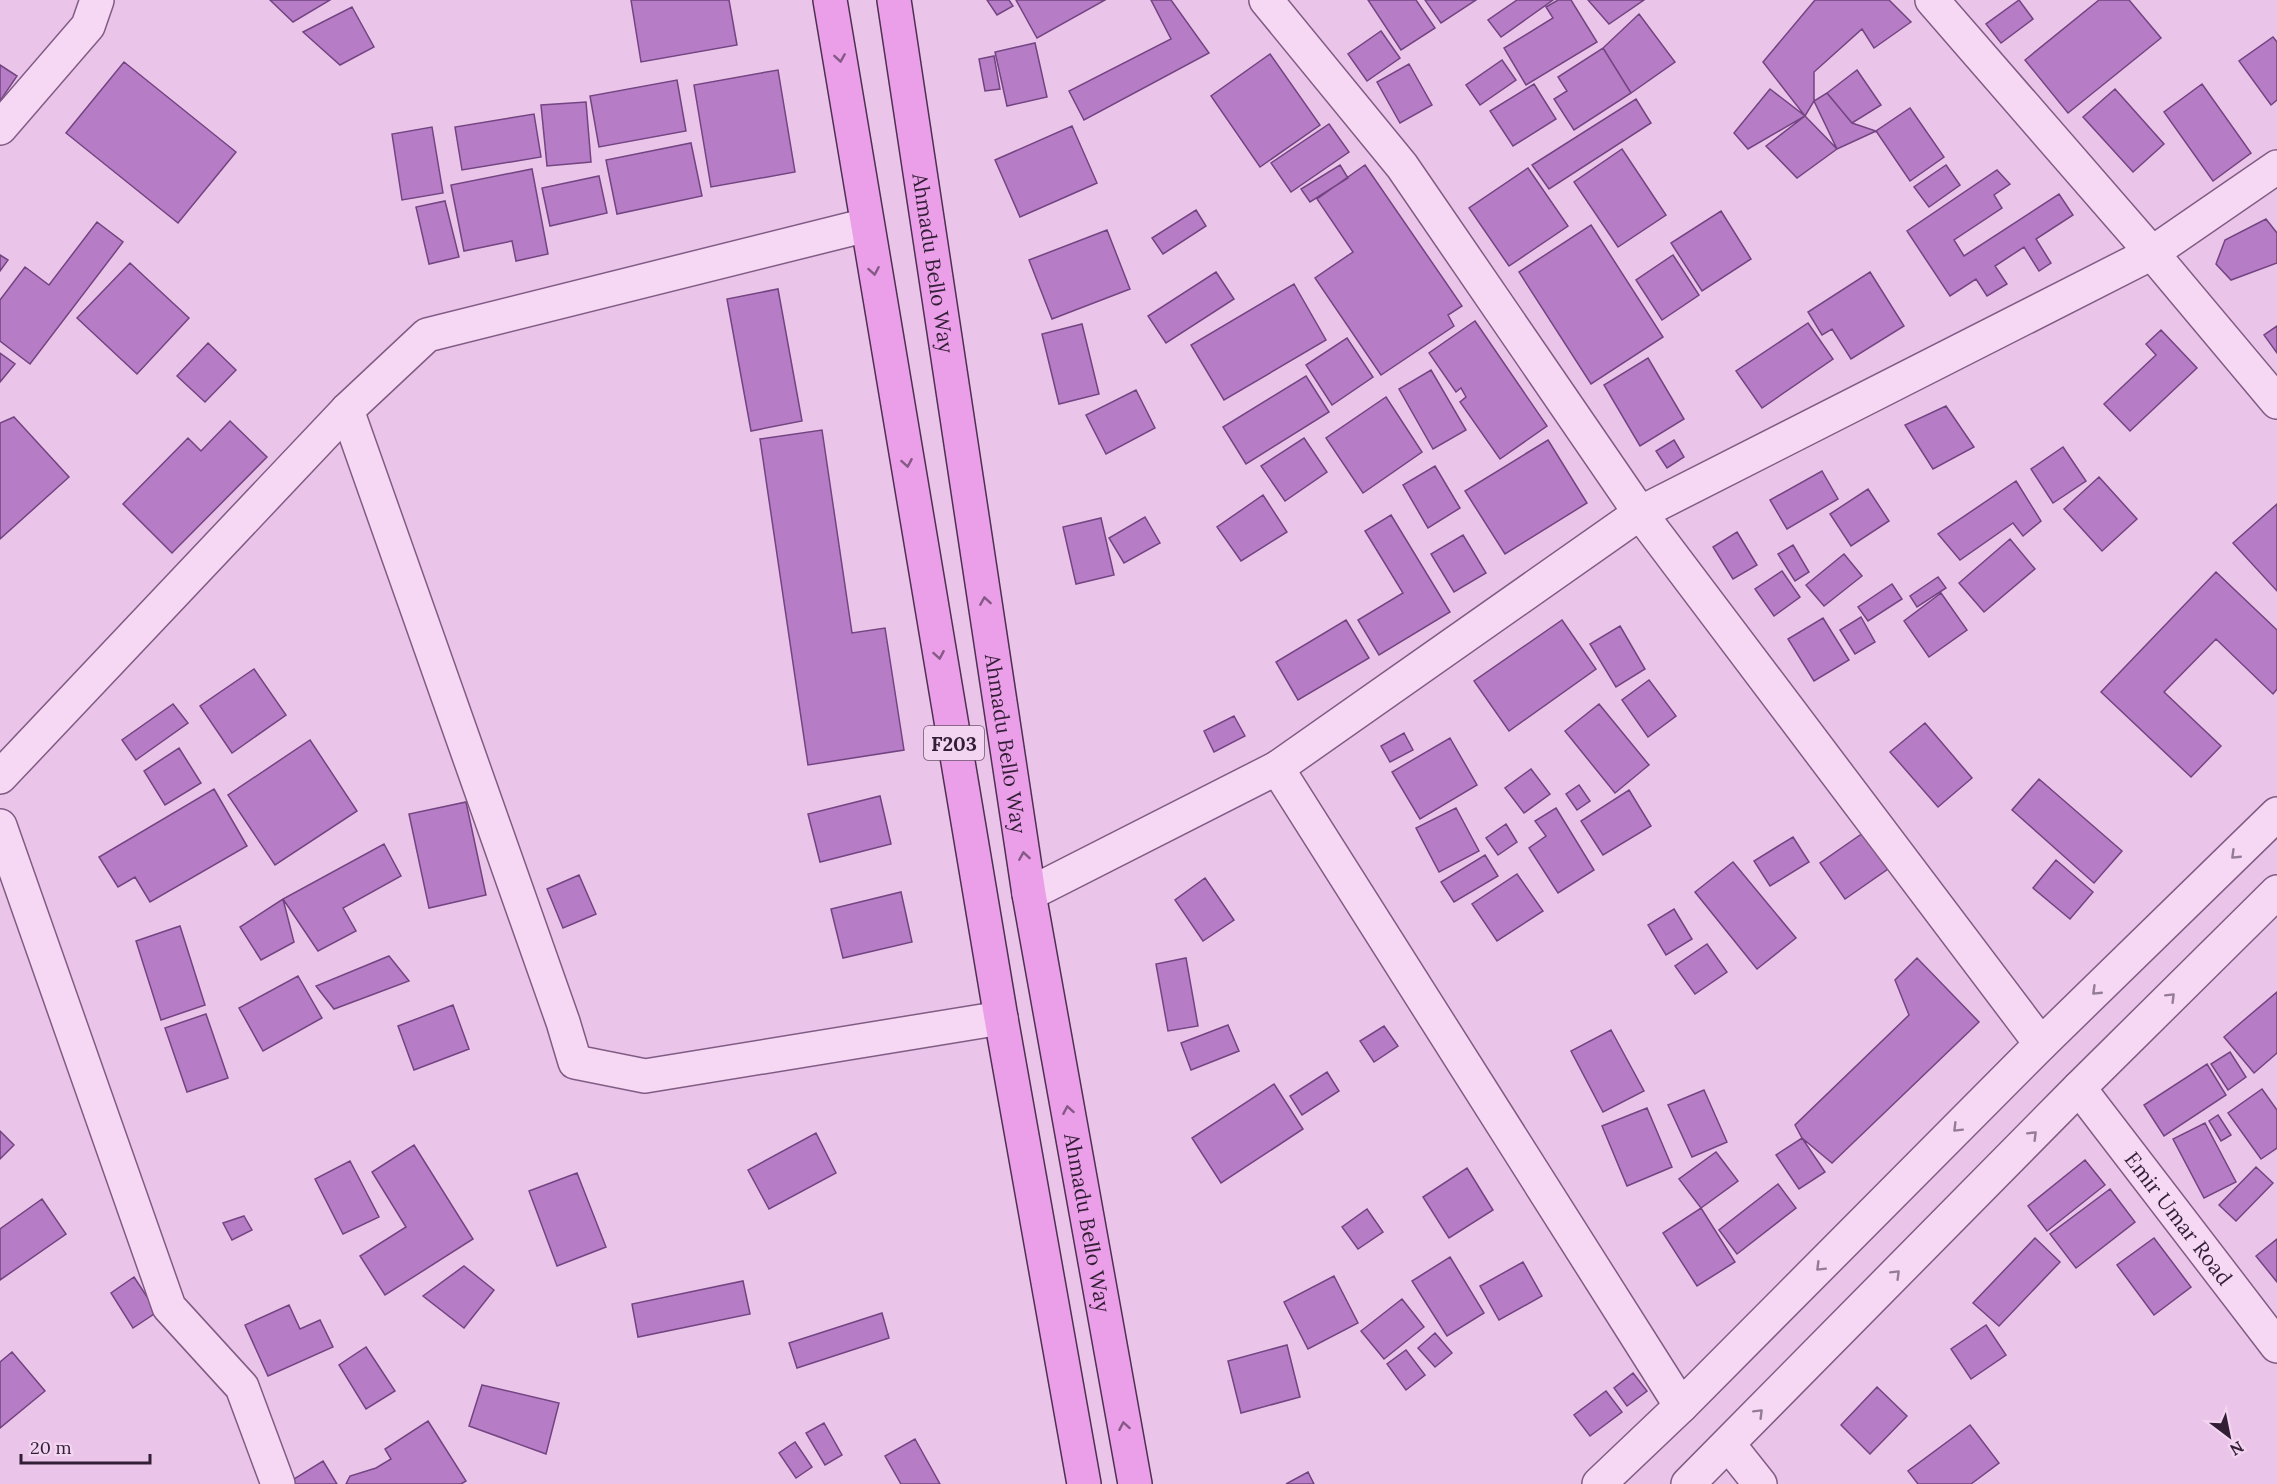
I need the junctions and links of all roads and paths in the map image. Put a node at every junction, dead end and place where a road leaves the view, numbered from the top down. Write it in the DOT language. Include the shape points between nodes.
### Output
graph roads {
  1 [pos="97,0"];
  2 [pos="830,0"];
  3 [pos="894,0"];
  4 [pos="1266,0"];
  5 [pos="1932,0"];
  6 [pos="0,128"];
  7 [pos="2277,167"];
  8 [pos="867,225"];
  9 [pos="2152,253"];
  10 [pos="2277,402"];
  11 [pos="347,411"];
  12 [pos="1640,513"];
  13 [pos="1277,768"];
  14 [pos="0,777"];
  15 [pos="2277,814"];
  16 [pos="0,826"];
  17 [pos="2277,892"];
  18 [pos="1029,894"];
  19 [pos="1001,1018"];
  20 [pos="2041,1044"];
  21 [pos="2079,1088"];
  22 [pos="2277,1347"];
  23 [pos="1680,1406"];
  24 [pos="1729,1445"];
  25 [pos="278,1484"];
  26 [pos="1084,1484"];
  27 [pos="1135,1484"];
  28 [pos="1599,1484"];
  29 [pos="1688,1484"];
  30 [pos="1760,1484"];
  1 -- 6 [label="street" via="88,26"];
  2 -- 8 [label="main road, F203, one-way"];
  18 -- 3 [label="main road, Ahmadu Bello Way / F203, one-way"];
  4 -- 12 [label="street" via="1402,166"];
  5 -- 9 [label="street"];
  7 -- 9 [label="street"];
  8 -- 11 [label="street" via="427,335"];
  8 -- 19 [label="main road, F203, one-way"];
  9 -- 10 [label="street"];
  9 -- 12 [label="street"];
  11 -- 14 [label="street"];
  11 -- 19 [label="street" via="575,1062 645,1076"];
  12 -- 13 [label="street"];
  12 -- 20 [label="street"];
  13 -- 18 [label="street"];
  13 -- 23 [label="street"];
  15 -- 20 [label="street, one-way"];
  16 -- 25 [label="street" via="169,1307 242,1387"];
  21 -- 17 [label="street, one-way"];
  27 -- 18 [label="main road, Ahmadu Bello Way / F203, one-way"];
  19 -- 26 [label="main road, F203"];
  20 -- 23 [label="street, one-way"];
  21 -- 22 [label="street, Emir Umar Road"];
  24 -- 21 [label="street, one-way"];
  23 -- 28 [label="street"];
  24 -- 29 [label="street"];
  24 -- 30 [label="street"];
}
